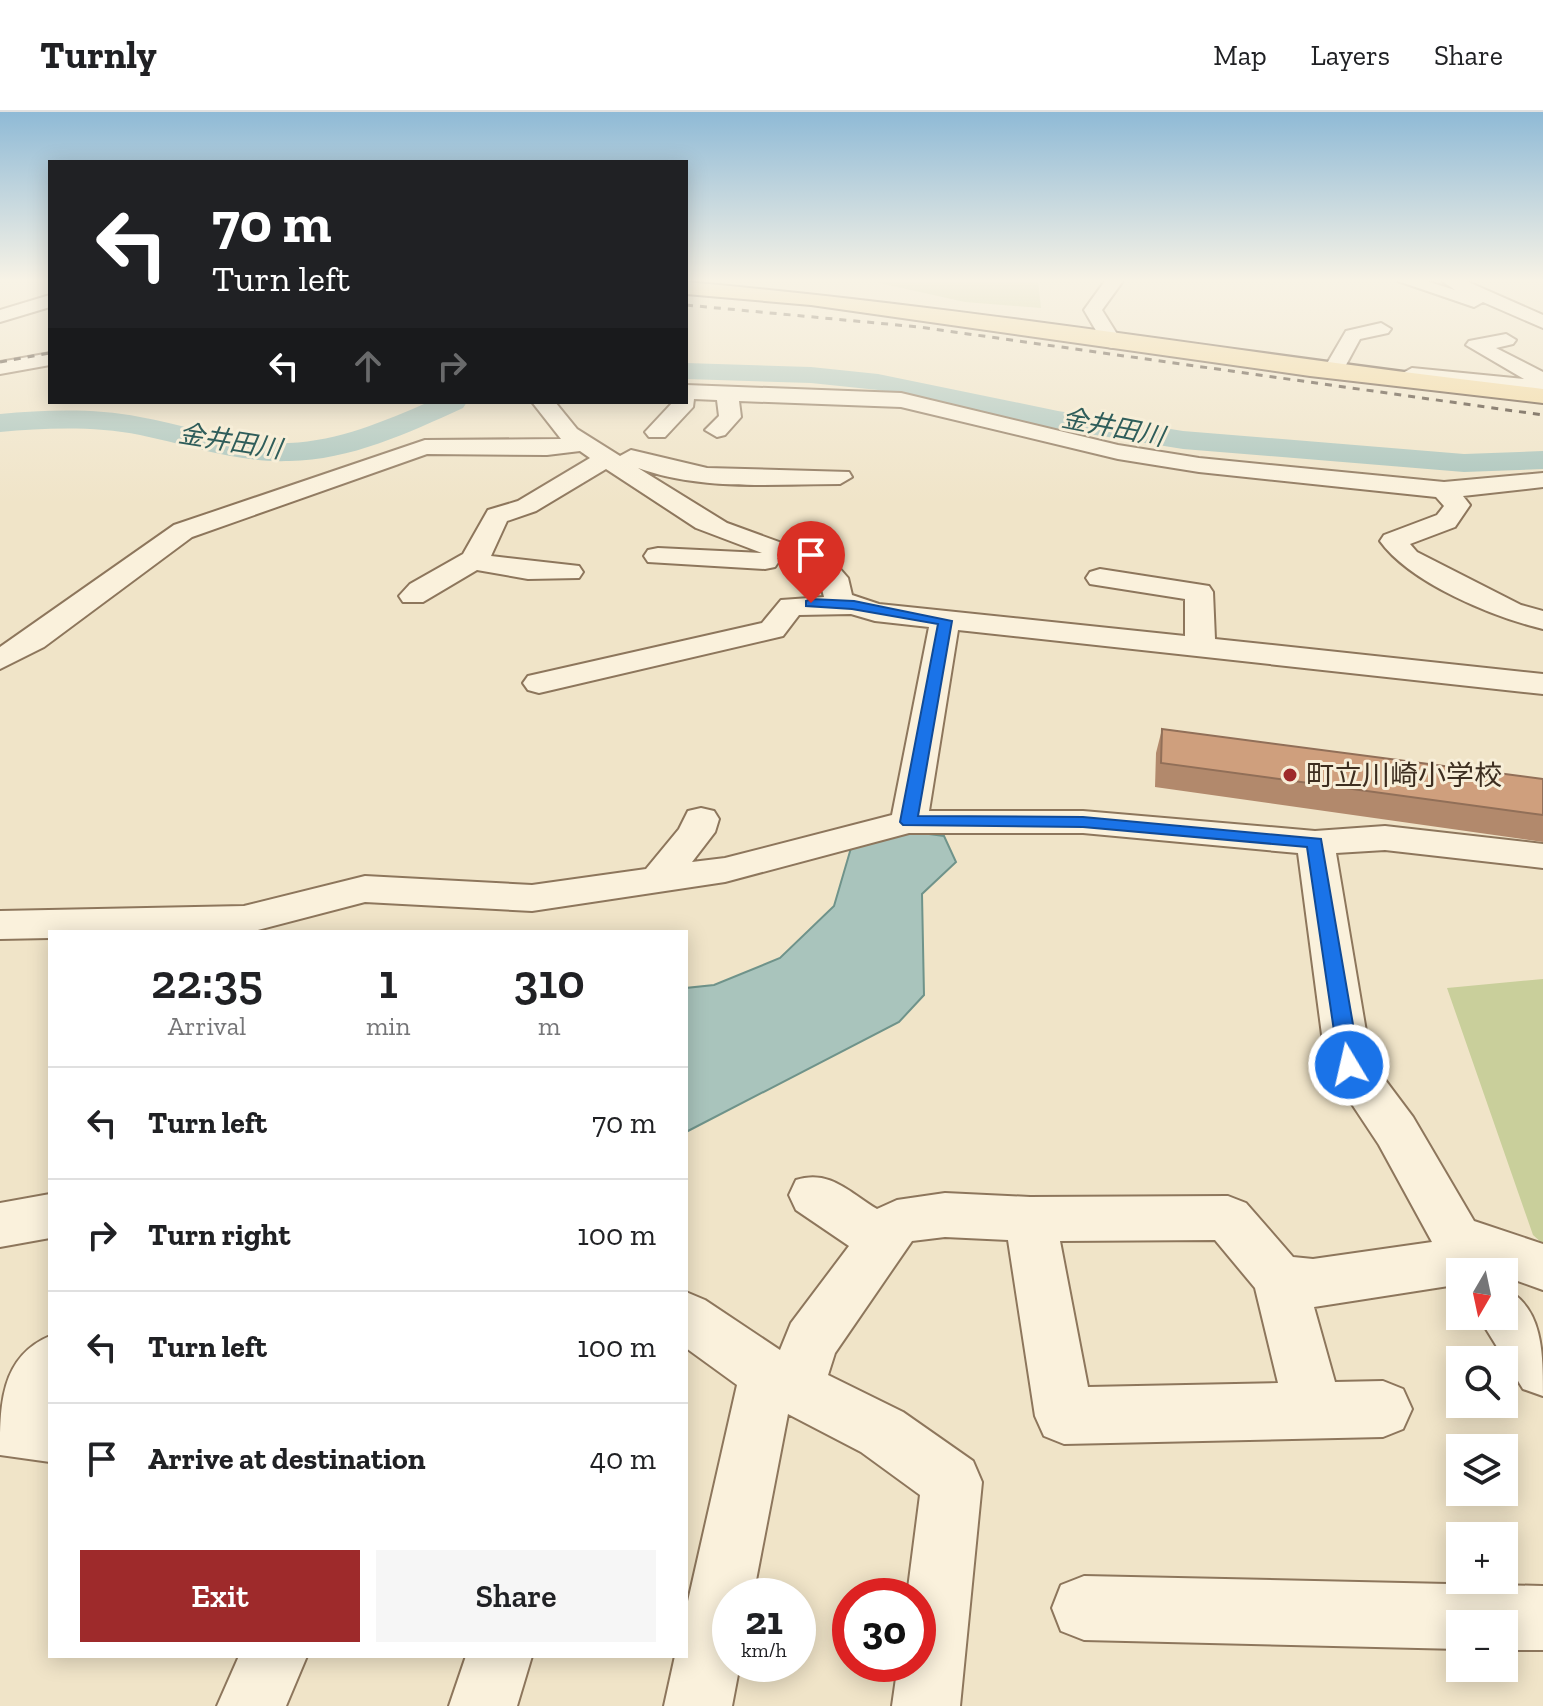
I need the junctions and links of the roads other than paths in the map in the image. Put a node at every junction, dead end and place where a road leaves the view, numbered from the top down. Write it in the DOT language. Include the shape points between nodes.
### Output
graph roads {
  1 [pos="1211,355"];
  2 [pos="1340,355"];
  3 [pos="1496,355"];
  4 [pos="48,359"];
  5 [pos="0,368"];
  6 [pos="1333,372"];
  7 [pos="1543,380"];
  8 [pos="1407,382"];
  9 [pos="1543,387"];
  10 [pos="1543,396"];
  11 [pos="688,397"];
  12 [pos="545,404"];
  13 [pos="682,404"];
  14 [pos="725,414"];
  15 [pos="760,418"];
  16 [pos="657,432"];
  17 [pos="596,452"];
  18 [pos="840,477"];
  19 [pos="1543,480"];
  20 [pos="1444,490"];
  21 [pos="658,556"];
  22 [pos="473,561"];
  23 [pos="817,563"];
  24 [pos="569,572"];
  25 [pos="1100,578"];
  26 [pos="413,596"];
  27 [pos="854,605"];
  28 [pos="1543,620"];
  29 [pos="945,621"];
  30 [pos="1200,649"];
  31 [pos="0,660"];
  32 [pos="539,683"];
  33 [pos="1543,684"];
  34 [pos="701,819"];
  35 [pos="909,822"];
  36 [pos="1315,843"];
  37 [pos="1543,856"];
  38 [pos="659,879"];
  39 [pos="534,915"];
  40 [pos="0,925"];
  41 [pos="814,1195"];
  42 [pos="48,1216"];
  43 [pos="1030,1219"];
  44 [pos="0,1225"];
  45 [pos="883,1241"];
  46 [pos="1466,1257"];
  47 [pos="1543,1267"];
  48 [pos="1279,1278"];
  49 [pos="688,1318"];
  50 [pos="1516,1330"];
  51 [pos="48,1366"];
  52 [pos="1543,1370"];
  53 [pos="782,1380"];
  54 [pos="1383,1409"];
  55 [pos="1314,1410"];
  56 [pos="19,1428"];
  57 [pos="1084,1608"];
  58 [pos="1543,1618"];
  59 [pos="273,1658"];
  60 [pos="498,1658"];
  61 [pos="251,1706"];
  62 [pos="483,1706"];
  63 [pos="698,1706"];
  64 [pos="926,1706"];
  1 -- 6 [label="main road"];
  2 -- 6 [label="street"];
  3 -- 7 [label="street"];
  4 -- 5 [label="street"];
  6 -- 8 [label="main road"];
  8 -- 9 [label="street" via="1407,374"];
  8 -- 10 [label="main road"];
  11 -- 14 [label="street"];
  12 -- 17 [label="street" via="569,434"];
  13 -- 16 [label="street"];
  14 -- 15 [label="street"];
  14 -- 20 [label="street" via="901,400 1153,459"];
  17 -- 18 [label="street" via="624,454 664,471"];
  17 -- 22 [label="street" via="527,506 497,516"];
  17 -- 23 [label="street" via="723,533"];
  17 -- 31 [label="street" via="425,447 183,531"];
  19 -- 20 [label="street"];
  20 -- 28 [label="street" via="1457,505 1452,514 1394,541 1396,547 1407,558 1511,611"];
  21 -- 23 [label="street"];
  22 -- 24 [label="street"];
  22 -- 26 [label="street" via="452,582 428,582"];
  23 -- 27 [label="street" via="832,575 839,600"];
  25 -- 30 [label="street" via="1199,592"];
  27 -- 29 [label="street"];
  27 -- 32 [label="street" via="791,606 772,630"];
  29 -- 30 [label="street"];
  29 -- 35 [label="street"];
  30 -- 33 [label="street"];
  34 -- 38 [label="street"];
  35 -- 36 [label="street" via="1083,822"];
  35 -- 38 [label="street" via="725,870"];
  36 -- 37 [label="street" via="1385,838"];
  36 -- 46 [label="street" via="1349,1065 1396,1131"];
  38 -- 39 [label="street"];
  39 -- 40 [label="street" via="365,889 244,920"];
  41 -- 45 [label="street"];
  42 -- 44 [label="street"];
  43 -- 45 [label="street" via="945,1215 909,1220 897,1222"];
  43 -- 48 [label="street" via="1228,1218"];
  43 -- 55 [label="street" via="1064,1416"];
  45 -- 53 [label="street"];
  46 -- 47 [label="street"];
  46 -- 48 [label="street" via="1313,1283"];
  48 -- 55 [label="street"];
  49 -- 53 [label="street"];
  50 -- 52 [label="street"];
  51 -- 56 [label="street"];
  53 -- 63 [label="street"];
  53 -- 64 [label="street" via="882,1432 952,1482"];
  54 -- 55 [label="street"];
  57 -- 58 [label="street"];
  59 -- 61 [label="street"];
  60 -- 62 [label="street"];
}
